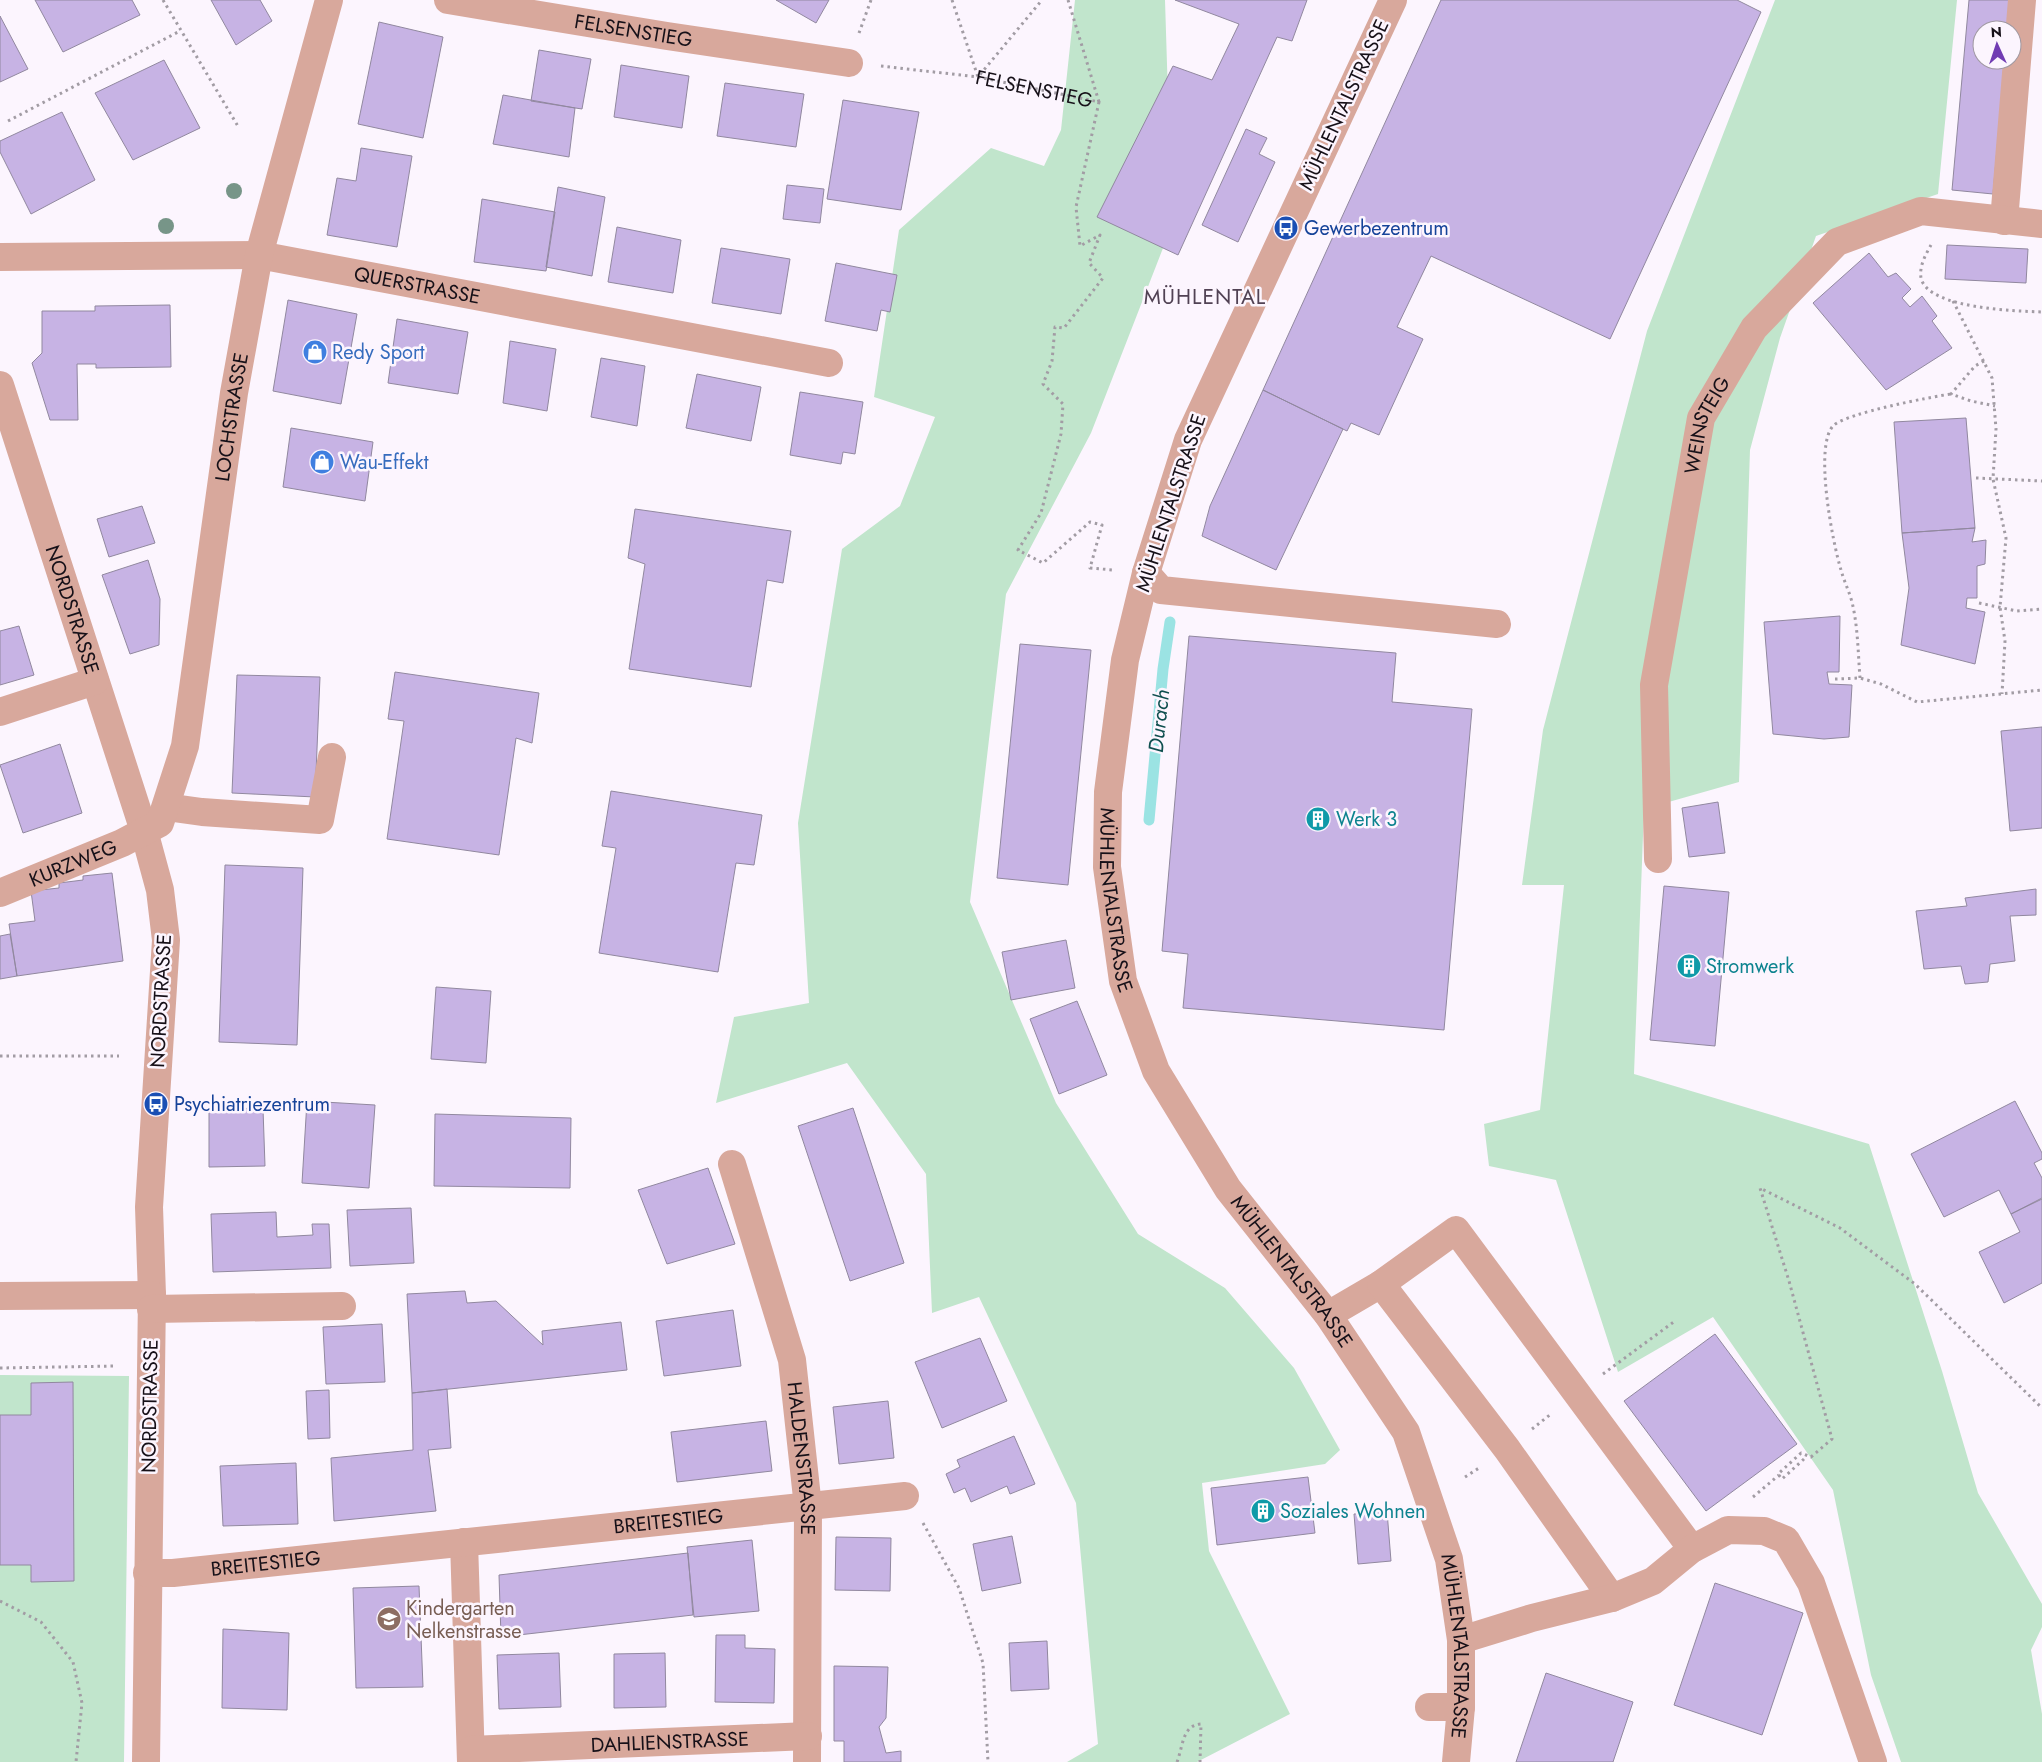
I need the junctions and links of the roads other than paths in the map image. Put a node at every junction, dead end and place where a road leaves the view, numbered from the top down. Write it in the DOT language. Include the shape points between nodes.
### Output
graph roads {
  1 [pos="328,0"];
  2 [pos="448,0"];
  3 [pos="1393,0"];
  4 [pos="2022,0"];
  5 [pos="849,62"];
  6 [pos="2004,221"];
  7 [pos="2042,224"];
  8 [pos="258,255"];
  9 [pos="0,257"];
  10 [pos="829,363"];
  11 [pos="0,385"];
  12 [pos="1146,573"];
  13 [pos="1497,624"];
  14 [pos="95,681"];
  15 [pos="0,712"];
  16 [pos="332,757"];
  17 [pos="166,807"];
  18 [pos="144,831"];
  19 [pos="1658,859"];
  20 [pos="0,893"];
  21 [pos="732,1164"];
  22 [pos="1381,1284"];
  23 [pos="3,1298"];
  24 [pos="152,1302"];
  25 [pos="342,1306"];
  26 [pos="1328,1315"];
  27 [pos="905,1496"];
  28 [pos="808,1507"];
  29 [pos="464,1542"];
  30 [pos="1692,1549"];
  31 [pos="147,1573"];
  32 [pos="1612,1598"];
  33 [pos="1461,1640"];
  34 [pos="1461,1706"];
  35 [pos="1429,1707"];
  36 [pos="808,1749"];
  37 [pos="471,1756"];
  38 [pos="146,1762"];
  39 [pos="1456,1762"];
  40 [pos="1873,1762"];
  1 -- 8 [label="street, LOCHSTRASSE"];
  2 -- 5 [label="street, FELSENSTIEG"];
  3 -- 12 [label="street, MÜHLENTALSTRASSE" via="1188,440"];
  4 -- 6 [label="street"];
  6 -- 7 [label="street, WEINSTEIG"];
  6 -- 19 [label="street, WEINSTEIG" via="1921,211 1837,242 1754,328 1701,418 1654,685"];
  8 -- 9 [label="street, QUERSTRASSE"];
  8 -- 10 [label="street, QUERSTRASSE"];
  8 -- 17 [label="street, LOCHSTRASSE" via="234,393 185,746"];
  11 -- 14 [label="street, NORDSTRASSE"];
  12 -- 13 [label="street" via="1160,590"];
  12 -- 26 [label="street, MÜHLENTALSTRASSE" via="1125,660 1108,792 1107,866 1123,981 1156,1071 1228,1189"];
  14 -- 15 [label="street"];
  14 -- 18 [label="street, NORDSTRASSE"];
  16 -- 17 [label="street" via="320,820"];
  17 -- 18 [label="street, LOCHSTRASSE" via="160,823"];
  18 -- 20 [label="street, KURZWEG"];
  18 -- 24 [label="street, NORDSTRASSE" via="160,890 166,940 149,1207"];
  21 -- 28 [label="street, HALDENSTRASSE" via="792,1360"];
  22 -- 26 [label="street"];
  22 -- 30 [label="street" via="1456,1230"];
  22 -- 32 [label="street" via="1508,1448"];
  23 -- 24 [label="street"];
  24 -- 25 [label="street" via="174,1311"];
  24 -- 31 [label="street, NORDSTRASSE"];
  26 -- 33 [label="street, MÜHLENTALSTRASSE" via="1406,1432 1449,1559"];
  27 -- 28 [label="street, BREITESTIEG"];
  28 -- 29 [label="street, BREITESTIEG"];
  28 -- 36 [label="street, HALDENSTRASSE"];
  29 -- 31 [label="street, BREITESTIEG"];
  29 -- 37 [label="street"];
  30 -- 32 [label="street" via="1653,1581"];
  30 -- 40 [label="street" via="1728,1530 1764,1531 1786,1540 1811,1583"];
  31 -- 38 [label="street, NORDSTRASSE"];
  32 -- 33 [label="street"];
  33 -- 34 [label="street, MÜHLENTALSTRASSE"];
  34 -- 35 [label="street"];
  34 -- 39 [label="street, MÜHLENTALSTRASSE"];
  36 -- 37 [label="street, DAHLIENSTRASSE"];
}
